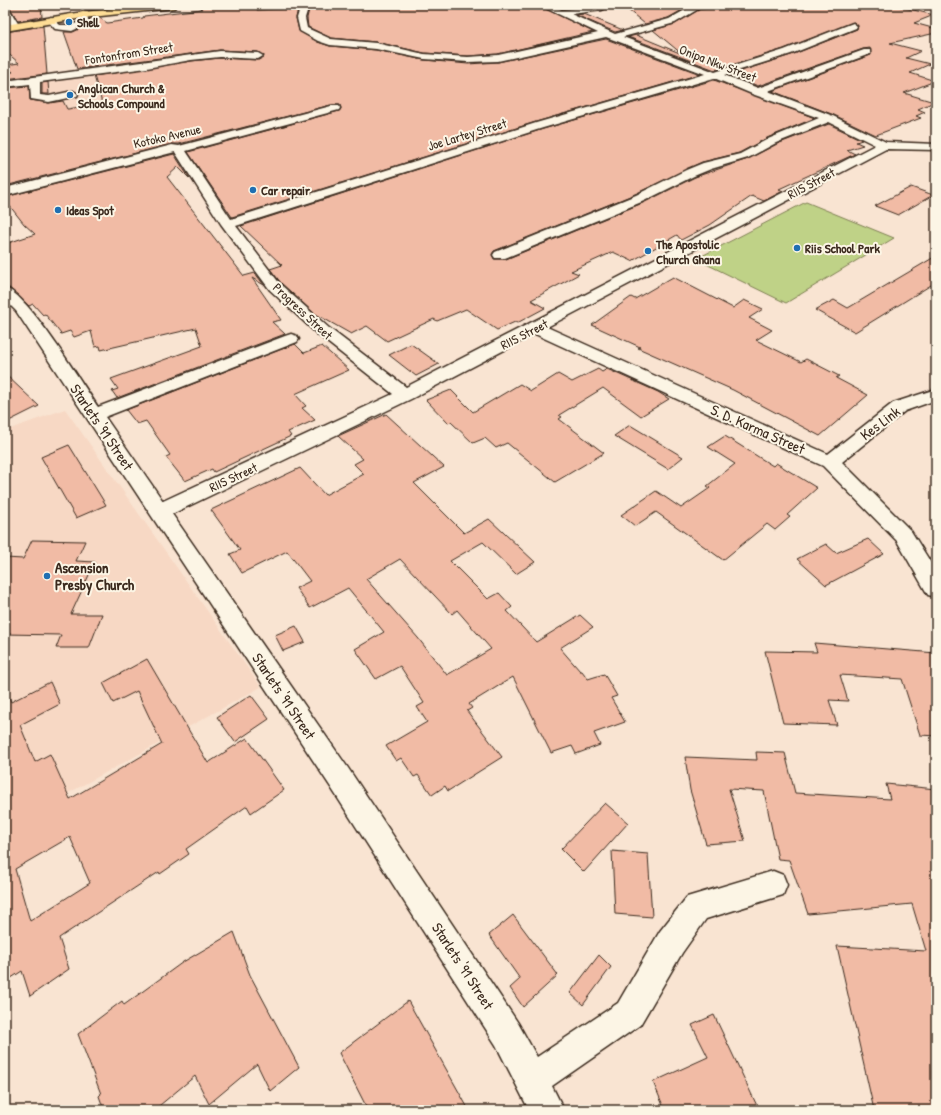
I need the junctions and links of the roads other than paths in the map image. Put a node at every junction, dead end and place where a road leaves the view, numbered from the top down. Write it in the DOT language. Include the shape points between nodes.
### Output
graph roads {
  1 [pos="174,5"];
  2 [pos="305,5"];
  3 [pos="543,5"];
  4 [pos="712,5"];
  5 [pos="602,8"];
  6 [pos="5,9"];
  7 [pos="560,13"];
  8 [pos="15,25"];
  9 [pos="853,26"];
  10 [pos="5,28"];
  11 [pos="610,36"];
  12 [pos="867,52"];
  13 [pos="258,56"];
  14 [pos="714,75"];
  15 [pos="35,80"];
  16 [pos="5,84"];
  17 [pos="756,92"];
  18 [pos="73,94"];
  19 [pos="335,108"];
  20 [pos="829,118"];
  21 [pos="884,145"];
  22 [pos="936,147"];
  23 [pos="179,149"];
  24 [pos="5,192"];
  25 [pos="228,224"];
  26 [pos="500,255"];
  27 [pos="5,292"];
  28 [pos="535,328"];
  29 [pos="292,339"];
  30 [pos="936,394"];
  31 [pos="405,395"];
  32 [pos="95,415"];
  33 [pos="830,462"];
  34 [pos="158,512"];
  35 [pos="936,589"];
  36 [pos="773,885"];
  37 [pos="532,1080"];
  38 [pos="547,1110"];
  1 -- 8 [label="main road"];
  2 -- 11 [label="street" via="301,18 303,29 314,37 341,45 375,46 417,55 482,60"];
  3 -- 7 [label="street, Onipa Nkw Street"];
  4 -- 11 [label="street" via="698,6 672,21"];
  5 -- 7 [label="street"];
  6 -- 8 [label="street"];
  7 -- 11 [label="street, Onipa Nkw Street"];
  8 -- 10 [label="main road"];
  9 -- 14 [label="street, Joe Lartey Street" via="797,48"];
  11 -- 14 [label="street, Onipa Nkw Street"];
  12 -- 17 [label="street"];
  13 -- 15 [label="street, Fontonfrom Street" via="191,56 142,66"];
  14 -- 17 [label="street, Onipa Nkw Street"];
  14 -- 25 [label="street, Joe Lartey Street" via="584,112"];
  15 -- 16 [label="street, Fontonfrom Street"];
  15 -- 18 [label="street" via="35,97 39,99"];
  17 -- 20 [label="street, Onipa Nkw Street"];
  19 -- 23 [label="street, Kotoko Avenue"];
  20 -- 21 [label="street, Onipa Nkw Street"];
  20 -- 26 [label="street" via="772,141 744,156 690,173 640,198"];
  21 -- 22 [label="street"];
  21 -- 28 [label="street, RIIS Street"];
  23 -- 24 [label="street, Kotoko Avenue" via="172,148"];
  23 -- 25 [label="street, Progress Street"];
  25 -- 31 [label="street, Progress Street" via="275,287 323,331"];
  27 -- 32 [label="street, Starlets '91 Street" via="22,308"];
  28 -- 31 [label="street, RIIS Street"];
  28 -- 33 [label="street, S. D. Karma Street"];
  29 -- 32 [label="street"];
  30 -- 33 [label="street, Kes Link" via="899,407"];
  31 -- 34 [label="street, RIIS Street"];
  32 -- 34 [label="street, Starlets '91 Street"];
  33 -- 35 [label="street, S. D. Karma Street" via="904,536"];
  34 -- 37 [label="street, Starlets '91 Street" via="343,783 507,1034"];
  36 -- 37 [label="street" via="697,907 670,942 629,1014"];
  37 -- 38 [label="street, Starlets '91 Street"];
}
